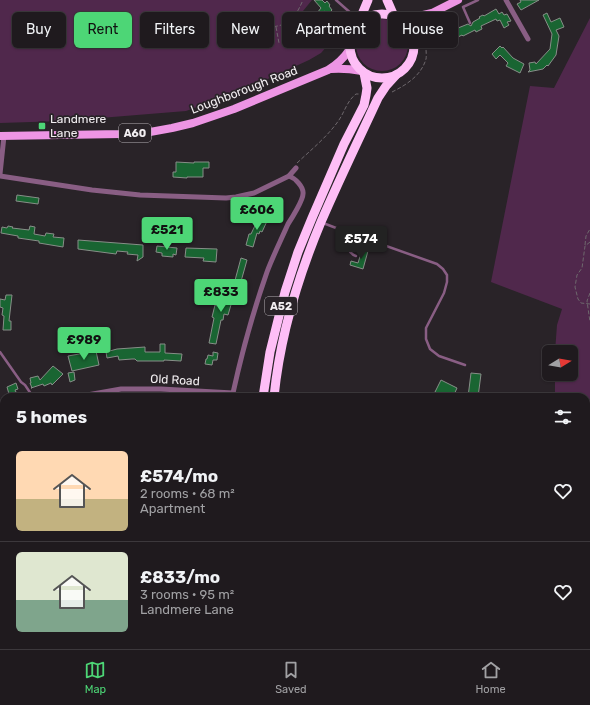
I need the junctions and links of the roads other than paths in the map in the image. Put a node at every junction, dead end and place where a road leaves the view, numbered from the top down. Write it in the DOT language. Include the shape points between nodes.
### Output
graph roads {
  1 [pos="336,0"];
  2 [pos="368,0"];
  3 [pos="387,0"];
  4 [pos="458,0"];
  5 [pos="478,0"];
  6 [pos="506,0"];
  7 [pos="350,12"];
  8 [pos="363,12"];
  9 [pos="394,12"];
  10 [pos="434,12"];
  11 [pos="470,24"];
  12 [pos="528,40"];
  13 [pos="414,48"];
  14 [pos="350,49"];
  15 [pos="328,70"];
  16 [pos="363,72"];
  17 [pos="396,75"];
  18 [pos="2,136"];
  19 [pos="296,168"];
  20 [pos="0,175"];
  21 [pos="289,176"];
  22 [pos="321,222"];
  23 [pos="344,231"];
  24 [pos="356,256"];
  25 [pos="0,352"];
  26 [pos="465,366"];
  27 [pos="30,393"];
  28 [pos="98,393"];
  29 [pos="209,393"];
  30 [pos="233,393"];
  31 [pos="264,393"];
  32 [pos="275,393"];
  1 -- 7 [label="lane"];
  2 -- 8 [label="highway"];
  3 -- 9 [label="highway"];
  4 -- 10 [label="main road"];
  5 -- 11 [label="lane" via="463,7"];
  6 -- 12 [label="street"];
  13 -- 17 [label="highway, A52" via="412,60"];
  14 -- 15 [label="main road, Loughborough Road / A60"];
  14 -- 16 [label="highway, A52" via="355,64"];
  15 -- 16 [label="main road, Loughborough Road / A60" via="339,68"];
  15 -- 18 [label="main road, Loughborough Road / A60" via="234,109 172,128 122,134"];
  16 -- 17 [label="highway" via="380,78"];
  16 -- 31 [label="highway, A52" via="366,88 364,106 344,144 298,252 270,352"];
  17 -- 22 [label="highway, A52" via="378,98"];
  18 -- 20 [label="street"];
  19 -- 21 [label="street"];
  20 -- 21 [label="street" via="92,190 190,197 232,197 254,193"];
  21 -- 30 [label="street" via="303,190 304,196 288,225 268,272 249,328"];
  22 -- 23 [label="lane"];
  22 -- 32 [label="highway, A52" via="288,320"];
  23 -- 24 [label="lane" via="349,251"];
  23 -- 26 [label="lane" via="443,268 447,274 447,282 426,328 426,339 430,350"];
  25 -- 27 [label="lane"];
  28 -- 29 [label="street, Old Road" via="121,389"];
}
